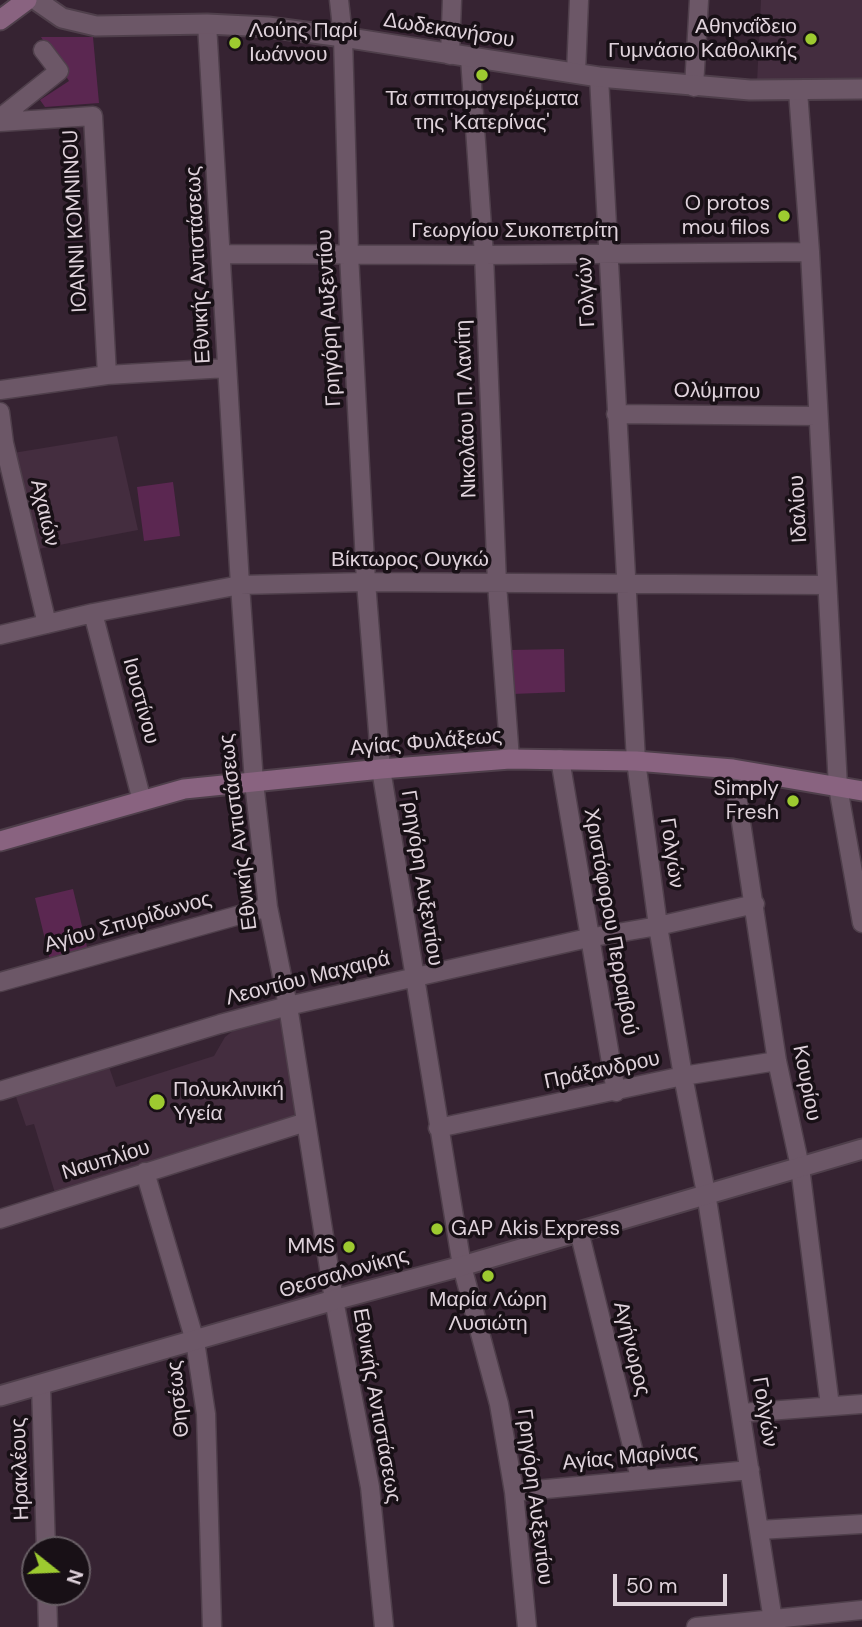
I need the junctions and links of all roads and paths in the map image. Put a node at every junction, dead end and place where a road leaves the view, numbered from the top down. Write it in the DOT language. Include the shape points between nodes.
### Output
graph roads {
  1 [pos="27,0"];
  2 [pos="36,0"];
  3 [pos="339,0"];
  4 [pos="452,0"];
  5 [pos="579,0"];
  6 [pos="699,0"];
  7 [pos="0,20"];
  8 [pos="206,24"];
  9 [pos="343,37"];
  10 [pos="43,50"];
  11 [pos="460,57"];
  12 [pos="576,73"];
  13 [pos="599,77"];
  14 [pos="694,87"];
  15 [pos="862,89"];
  16 [pos="798,91"];
  17 [pos="0,120"];
  18 [pos="810,252"];
  19 [pos="608,253"];
  20 [pos="222,254"];
  21 [pos="349,254"];
  22 [pos="484,256"];
  23 [pos="227,368"];
  24 [pos="107,374"];
  25 [pos="0,390"];
  26 [pos="0,412"];
  27 [pos="616,414"];
  28 [pos="817,416"];
  29 [pos="366,582"];
  30 [pos="240,584"];
  31 [pos="497,584"];
  32 [pos="628,585"];
  33 [pos="825,585"];
  34 [pos="93,613"];
  35 [pos="47,624"];
  36 [pos="0,635"];
  37 [pos="510,759"];
  38 [pos="559,760"];
  39 [pos="636,761"];
  40 [pos="381,769"];
  41 [pos="733,769"];
  42 [pos="254,782"];
  43 [pos="838,787"];
  44 [pos="862,791"];
  45 [pos="142,802"];
  46 [pos="0,841"];
  47 [pos="755,904"];
  48 [pos="268,907"];
  49 [pos="862,923"];
  50 [pos="658,926"];
  51 [pos="588,938"];
  52 [pos="413,977"];
  53 [pos="0,982"];
  54 [pos="289,1006"];
  55 [pos="777,1061"];
  56 [pos="683,1076"];
  57 [pos="0,1091"];
  58 [pos="616,1092"];
  59 [pos="306,1122"];
  60 [pos="438,1128"];
  61 [pos="862,1149"];
  62 [pos="800,1167"];
  63 [pos="145,1172"];
  64 [pos="706,1193"];
  65 [pos="0,1219"];
  66 [pos="579,1231"];
  67 [pos="462,1266"];
  68 [pos="334,1300"];
  69 [pos="195,1341"];
  70 [pos="41,1386"];
  71 [pos="0,1396"];
  72 [pos="862,1404"];
  73 [pos="830,1406"];
  74 [pos="741,1413"];
  75 [pos="750,1470"];
  76 [pos="640,1478"];
  77 [pos="514,1492"];
  78 [pos="862,1524"];
  79 [pos="759,1530"];
  80 [pos="46,1536"];
  81 [pos="47,1606"];
  82 [pos="862,1610"];
  83 [pos="774,1623"];
  84 [pos="48,1627"];
  85 [pos="212,1627"];
  86 [pos="384,1627"];
  87 [pos="527,1627"];
  88 [pos="696,1627"];
  1 -- 7 [label="main road"];
  2 -- 8 [label="street, Δωδεκανήσου" via="62,18 96,26"];
  3 -- 9 [label="street, Γρηγόρη Αυξεντίου"];
  4 -- 11 [label="street, Νικολάου Π. Λανίτη"];
  5 -- 12 [label="street"];
  6 -- 14 [label="street"];
  8 -- 9 [label="street, Δωδεκανήσου"];
  8 -- 20 [label="street, Εθνικής Αντιστάσεως"];
  9 -- 11 [label="street, Δωδεκανήσου"];
  9 -- 21 [label="street, Γρηγόρη Αυξεντίου"];
  10 -- 17 [label="street" via="59,71"];
  11 -- 12 [label="street, Δωδεκανήσου"];
  11 -- 22 [label="street, Νικολάου Π. Λανίτη"];
  12 -- 13 [label="street, Δωδεκανήσου"];
  13 -- 14 [label="street, Δωδεκανήσου"];
  13 -- 19 [label="street, Γολγών"];
  14 -- 16 [label="street, Δωδεκανήσου"];
  15 -- 16 [label="street, Δωδεκανήσου"];
  16 -- 18 [label="street, Ιδαλίου"];
  17 -- 24 [label="street, IOANNI KOMNINOU" via="93,116"];
  18 -- 19 [label="street, Γεωργίου Συκοπετρίτη"];
  18 -- 28 [label="street, Ιδαλίου"];
  19 -- 22 [label="street, Γεωργίου Συκοπετρίτη"];
  19 -- 27 [label="street, Γολγών"];
  20 -- 21 [label="street, Γεωργίου Συκοπετρίτη"];
  20 -- 23 [label="street, Εθνικής Αντιστάσεως"];
  21 -- 22 [label="street, Γεωργίου Συκοπετρίτη"];
  21 -- 29 [label="street, Γρηγόρη Αυξεντίου"];
  22 -- 31 [label="street, Νικολάου Π. Λανίτη"];
  23 -- 24 [label="street"];
  23 -- 30 [label="street, Εθνικής Αντιστάσεως"];
  24 -- 25 [label="street"];
  26 -- 35 [label="street, Αχαιών"];
  27 -- 28 [label="street, Ολύμπου"];
  27 -- 32 [label="street, Γολγών"];
  28 -- 33 [label="street, Ιδαλίου"];
  29 -- 30 [label="street, Βίκτωρος Ουγκώ"];
  29 -- 31 [label="street, Βίκτωρος Ουγκώ"];
  29 -- 40 [label="street, Γρηγόρη Αυξεντίου"];
  30 -- 34 [label="street, Βίκτωρος Ουγκώ"];
  30 -- 42 [label="street, Εθνικής Αντιστάσεως"];
  31 -- 32 [label="street, Βίκτωρος Ουγκώ"];
  31 -- 37 [label="street, Νικολάου Π. Λανίτη"];
  32 -- 33 [label="street, Βίκτωρος Ουγκώ"];
  32 -- 39 [label="street, Γολγών"];
  33 -- 43 [label="street, Ιδαλίου"];
  34 -- 35 [label="street, Βίκτωρος Ουγκώ"];
  34 -- 45 [label="street, Ιουστίνου"];
  35 -- 36 [label="street, Βίκτωρος Ουγκώ"];
  37 -- 38 [label="main road, Αγίας Φυλάξεως"];
  37 -- 40 [label="main road, Αγίας Φυλάξεως"];
  38 -- 39 [label="main road, Αγίας Φυλάξεως"];
  38 -- 51 [label="street, Χριστόφορου Περραιβού"];
  39 -- 41 [label="main road, Αγίας Φυλάξεως"];
  39 -- 50 [label="street, Γολγών"];
  40 -- 42 [label="main road, Αγίας Φυλάξεως"];
  40 -- 52 [label="street, Γρηγόρη Αυξεντίου"];
  41 -- 43 [label="main road, Αγίας Φυλάξεως"];
  41 -- 47 [label="street, Κουρίου"];
  42 -- 45 [label="main road, Αγίας Φυλάξεως" via="184,789"];
  42 -- 48 [label="street, Εθνικής Αντιστάσεως"];
  43 -- 44 [label="main road, Αγίας Φυλάξεως"];
  43 -- 49 [label="street, Ιδαλίου"];
  45 -- 46 [label="main road, Αγίας Φυλάξεως"];
  47 -- 50 [label="street, Λεοντίου Μαχαιρά"];
  47 -- 55 [label="street, Κουρίου"];
  48 -- 53 [label="street, Αγίου Σπυρίδωνος"];
  48 -- 54 [label="street, Εθνικής Αντιστάσεως"];
  50 -- 51 [label="street, Λεοντίου Μαχαιρά"];
  50 -- 56 [label="street, Γολγών"];
  51 -- 52 [label="street, Λεοντίου Μαχαιρά"];
  51 -- 58 [label="street, Χριστόφορου Περραιβού"];
  52 -- 54 [label="street, Λεοντίου Μαχαιρά"];
  52 -- 60 [label="street, Γρηγόρη Αυξεντίου"];
  54 -- 57 [label="street, Λεοντίου Μαχαιρά"];
  54 -- 59 [label="street, Εθνικής Αντιστάσεως"];
  55 -- 56 [label="street, Πράξανδρου"];
  55 -- 62 [label="street, Κουρίου"];
  56 -- 58 [label="street, Πράξανδρου"];
  56 -- 64 [label="street, Γολγών"];
  58 -- 60 [label="street, Πράξανδρου"];
  59 -- 63 [label="street, Ναυπλίου"];
  59 -- 68 [label="street, Εθνικής Αντιστάσεως"];
  60 -- 67 [label="street, Γρηγόρη Αυξεντίου"];
  61 -- 62 [label="street, Θεσσαλονίκης"];
  62 -- 64 [label="street, Θεσσαλονίκης"];
  62 -- 73 [label="street, Κουρίου"];
  63 -- 65 [label="street, Ναυπλίου"];
  63 -- 69 [label="street, Θησέως"];
  64 -- 66 [label="street, Θεσσαλονίκης"];
  64 -- 74 [label="street, Γολγών"];
  66 -- 67 [label="street, Θεσσαλονίκης"];
  66 -- 76 [label="street, Αγήνωρος"];
  67 -- 68 [label="street, Θεσσαλονίκης"];
  67 -- 77 [label="street, Γρηγόρη Αυξεντίου" via="499,1404"];
  68 -- 69 [label="street, Θεσσαλονίκης"];
  68 -- 86 [label="street, Εθνικής Αντιστάσεως" via="370,1487"];
  69 -- 70 [label="street, Θεσσαλονίκης"];
  69 -- 85 [label="street, Θησέως" via="206,1414"];
  70 -- 71 [label="street, Θεσσαλονίκης"];
  70 -- 80 [label="street, Ηρακλέους"];
  72 -- 73 [label="street"];
  73 -- 74 [label="street"];
  74 -- 75 [label="street, Γολγών"];
  75 -- 76 [label="street, Αγίας Μαρίνας"];
  75 -- 79 [label="street, Γολγών"];
  76 -- 77 [label="street, Αγίας Μαρίνας"];
  77 -- 87 [label="street, Γρηγόρη Αυξεντίου"];
  78 -- 79 [label="street"];
  79 -- 83 [label="street, Γολγών"];
  81 -- 84 [label="street"];
  82 -- 83 [label="street"];
  83 -- 88 [label="street"];
}
